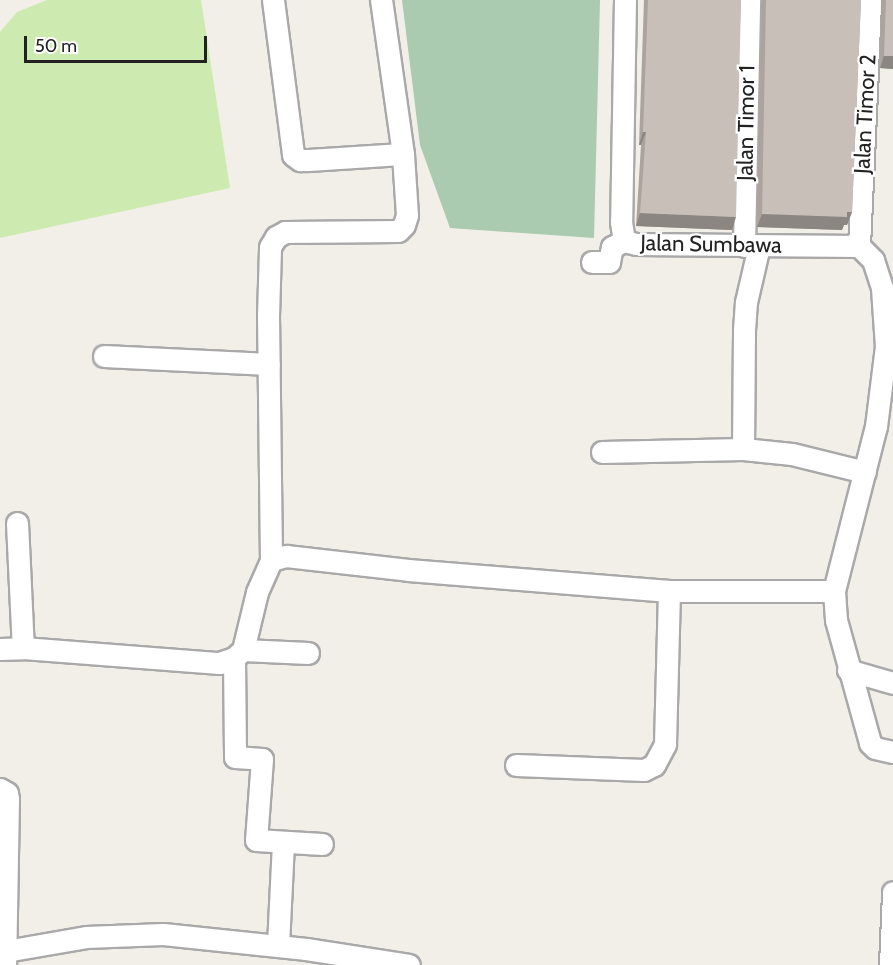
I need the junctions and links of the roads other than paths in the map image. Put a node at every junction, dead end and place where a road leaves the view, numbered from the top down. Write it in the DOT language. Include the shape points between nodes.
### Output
graph roads {
  1 [pos="273,0"];
  2 [pos="381,0"];
  3 [pos="626,0"];
  4 [pos="749,0"];
  5 [pos="870,0"];
  6 [pos="403,154"];
  7 [pos="860,237"];
  8 [pos="624,241"];
  9 [pos="752,246"];
  10 [pos="592,262"];
  11 [pos="887,288"];
  12 [pos="104,356"];
  13 [pos="268,364"];
  14 [pos="883,435"];
  15 [pos="743,449"];
  16 [pos="602,452"];
  17 [pos="865,472"];
  18 [pos="17,523"];
  19 [pos="271,560"];
  20 [pos="669,591"];
  21 [pos="834,591"];
  22 [pos="23,648"];
  23 [pos="0,649"];
  24 [pos="308,652"];
  25 [pos="239,654"];
  26 [pos="848,670"];
  27 [pos="893,682"];
  28 [pos="893,752"];
  29 [pos="516,765"];
  30 [pos="0,789"];
  31 [pos="283,842"];
  32 [pos="322,844"];
  33 [pos="893,891"];
  34 [pos="278,945"];
  35 [pos="3,956"];
  36 [pos="306,957"];
  37 [pos="409,965"];
  38 [pos="891,965"];
  1 -- 6 [label="street" via="293,155 307,160"];
  2 -- 6 [label="street"];
  3 -- 8 [label="street, Jalan Sumbawa" via="621,222"];
  4 -- 9 [label="street, Jalan Timor 1"];
  5 -- 7 [label="street, Jalan Timor 2"];
  6 -- 13 [label="street" via="407,215 398,231 285,232 276,237 270,247"];
  7 -- 9 [label="street, Jalan Sumbawa"];
  7 -- 11 [label="street"];
  8 -- 9 [label="street, Jalan Sumbawa"];
  8 -- 10 [label="street" via="612,248 609,262"];
  9 -- 15 [label="street, Jalan Timor 1" via="745,311"];
  11 -- 14 [label="street"];
  12 -- 13 [label="street"];
  13 -- 19 [label="street"];
  14 -- 17 [label="street"];
  15 -- 16 [label="street"];
  15 -- 17 [label="street" via="792,454"];
  17 -- 21 [label="street"];
  18 -- 22 [label="street"];
  19 -- 20 [label="street" via="286,556"];
  19 -- 25 [label="street"];
  20 -- 21 [label="street"];
  20 -- 29 [label="street" via="665,744 654,765 644,770"];
  21 -- 26 [label="street" via="836,620"];
  22 -- 23 [label="street"];
  22 -- 25 [label="street" via="219,663"];
  24 -- 25 [label="street"];
  25 -- 31 [label="street" via="235,757 262,759 256,840"];
  26 -- 27 [label="street"];
  26 -- 28 [label="street" via="870,743 874,748"];
  30 -- 35 [label="street" via="8,799"];
  31 -- 32 [label="street"];
  31 -- 34 [label="street"];
  33 -- 38 [label="street"];
  34 -- 35 [label="street" via="163,934 86,937"];
  34 -- 36 [label="street"];
  36 -- 37 [label="street"];
}
